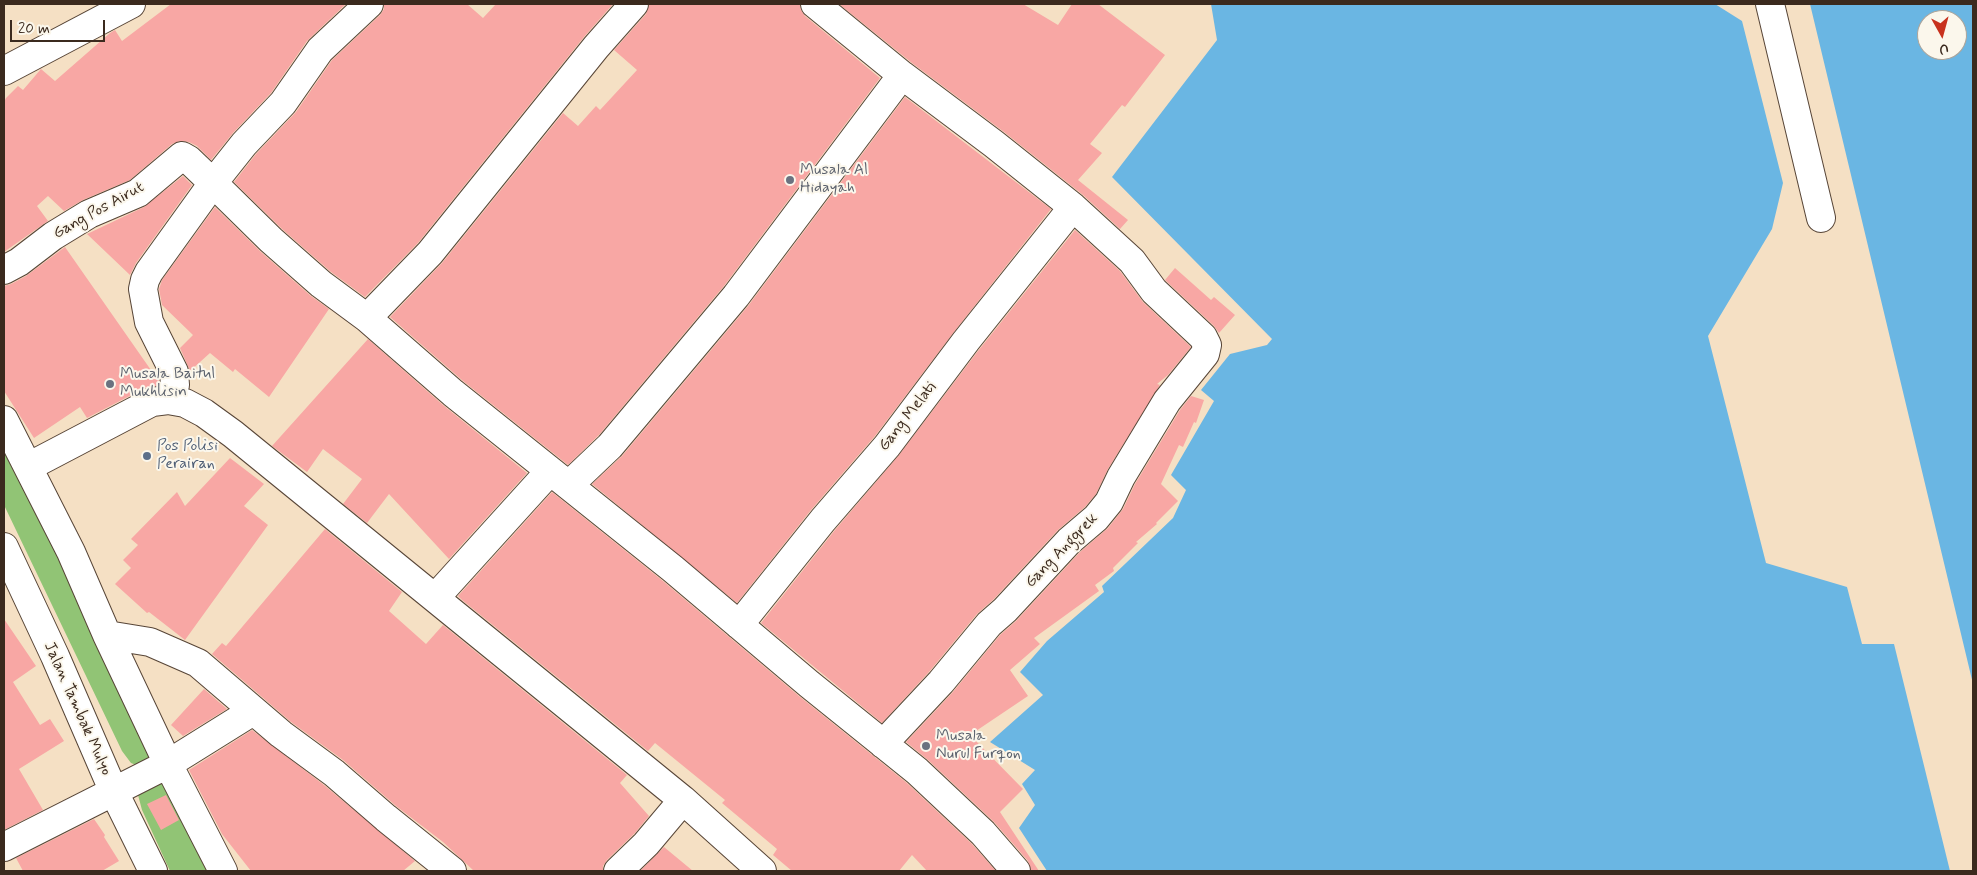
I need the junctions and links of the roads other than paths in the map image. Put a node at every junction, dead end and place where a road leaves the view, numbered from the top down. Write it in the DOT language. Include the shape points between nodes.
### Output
graph roads {
  1 [pos="131,4"];
  2 [pos="370,4"];
  3 [pos="634,4"];
  4 [pos="815,4"];
  5 [pos="1770,4"];
  6 [pos="4,71"];
  7 [pos="902,75"];
  8 [pos="213,183"];
  9 [pos="1073,207"];
  10 [pos="1822,218"];
  11 [pos="4,270"];
  12 [pos="367,318"];
  13 [pos="168,400"];
  14 [pos="4,420"];
  15 [pos="28,467"];
  16 [pos="559,478"];
  17 [pos="4,546"];
  18 [pos="435,598"];
  19 [pos="739,625"];
  20 [pos="107,635"];
  21 [pos="253,711"];
  22 [pos="883,744"];
  23 [pos="168,764"];
  24 [pos="113,790"];
  25 [pos="683,800"];
  26 [pos="4,847"];
  27 [pos="153,871"];
  28 [pos="223,871"];
  29 [pos="452,871"];
  30 [pos="618,871"];
  31 [pos="762,871"];
  32 [pos="1016,871"];
  1 -- 6 [label="street"];
  2 -- 8 [label="street" via="320,50 283,103"];
  3 -- 12 [label="street" via="430,253"];
  4 -- 7 [label="street"];
  5 -- 10 [label="street"];
  7 -- 9 [label="street"];
  7 -- 16 [label="street" via="736,296 610,446"];
  8 -- 11 [label="street, Gang Pos Airut" via="182,156 138,193 89,214"];
  8 -- 12 [label="street" via="321,284"];
  8 -- 13 [label="street" via="149,272 143,289 149,322 174,372 175,385"];
  9 -- 19 [label="street, Gang Melati" via="887,446"];
  9 -- 22 [label="street, Gang Anggrek" via="1132,261 1154,291 1204,336 1205,354 1167,401 1109,502 1096,518 1069,541 989,624"];
  12 -- 16 [label="street" via="453,393"];
  13 -- 15 [label="street" via="152,402"];
  13 -- 18 [label="street" via="185,403 233,434"];
  14 -- 15 [label="street"];
  15 -- 20 [label="street" via="71,552"];
  16 -- 18 [label="street"];
  16 -- 19 [label="street"];
  17 -- 24 [label="street, Jalan Tambak Mulyo"];
  18 -- 25 [label="street"];
  19 -- 22 [label="street"];
  20 -- 21 [label="street" via="150,642 198,663"];
  20 -- 23 [label="street"];
  21 -- 23 [label="street"];
  21 -- 29 [label="street"];
  22 -- 32 [label="street" via="983,833"];
  23 -- 24 [label="street"];
  23 -- 28 [label="street"];
  24 -- 26 [label="street"];
  24 -- 27 [label="street, Jalan Tambak Mulyo"];
  25 -- 30 [label="street"];
  25 -- 31 [label="street"];
}
